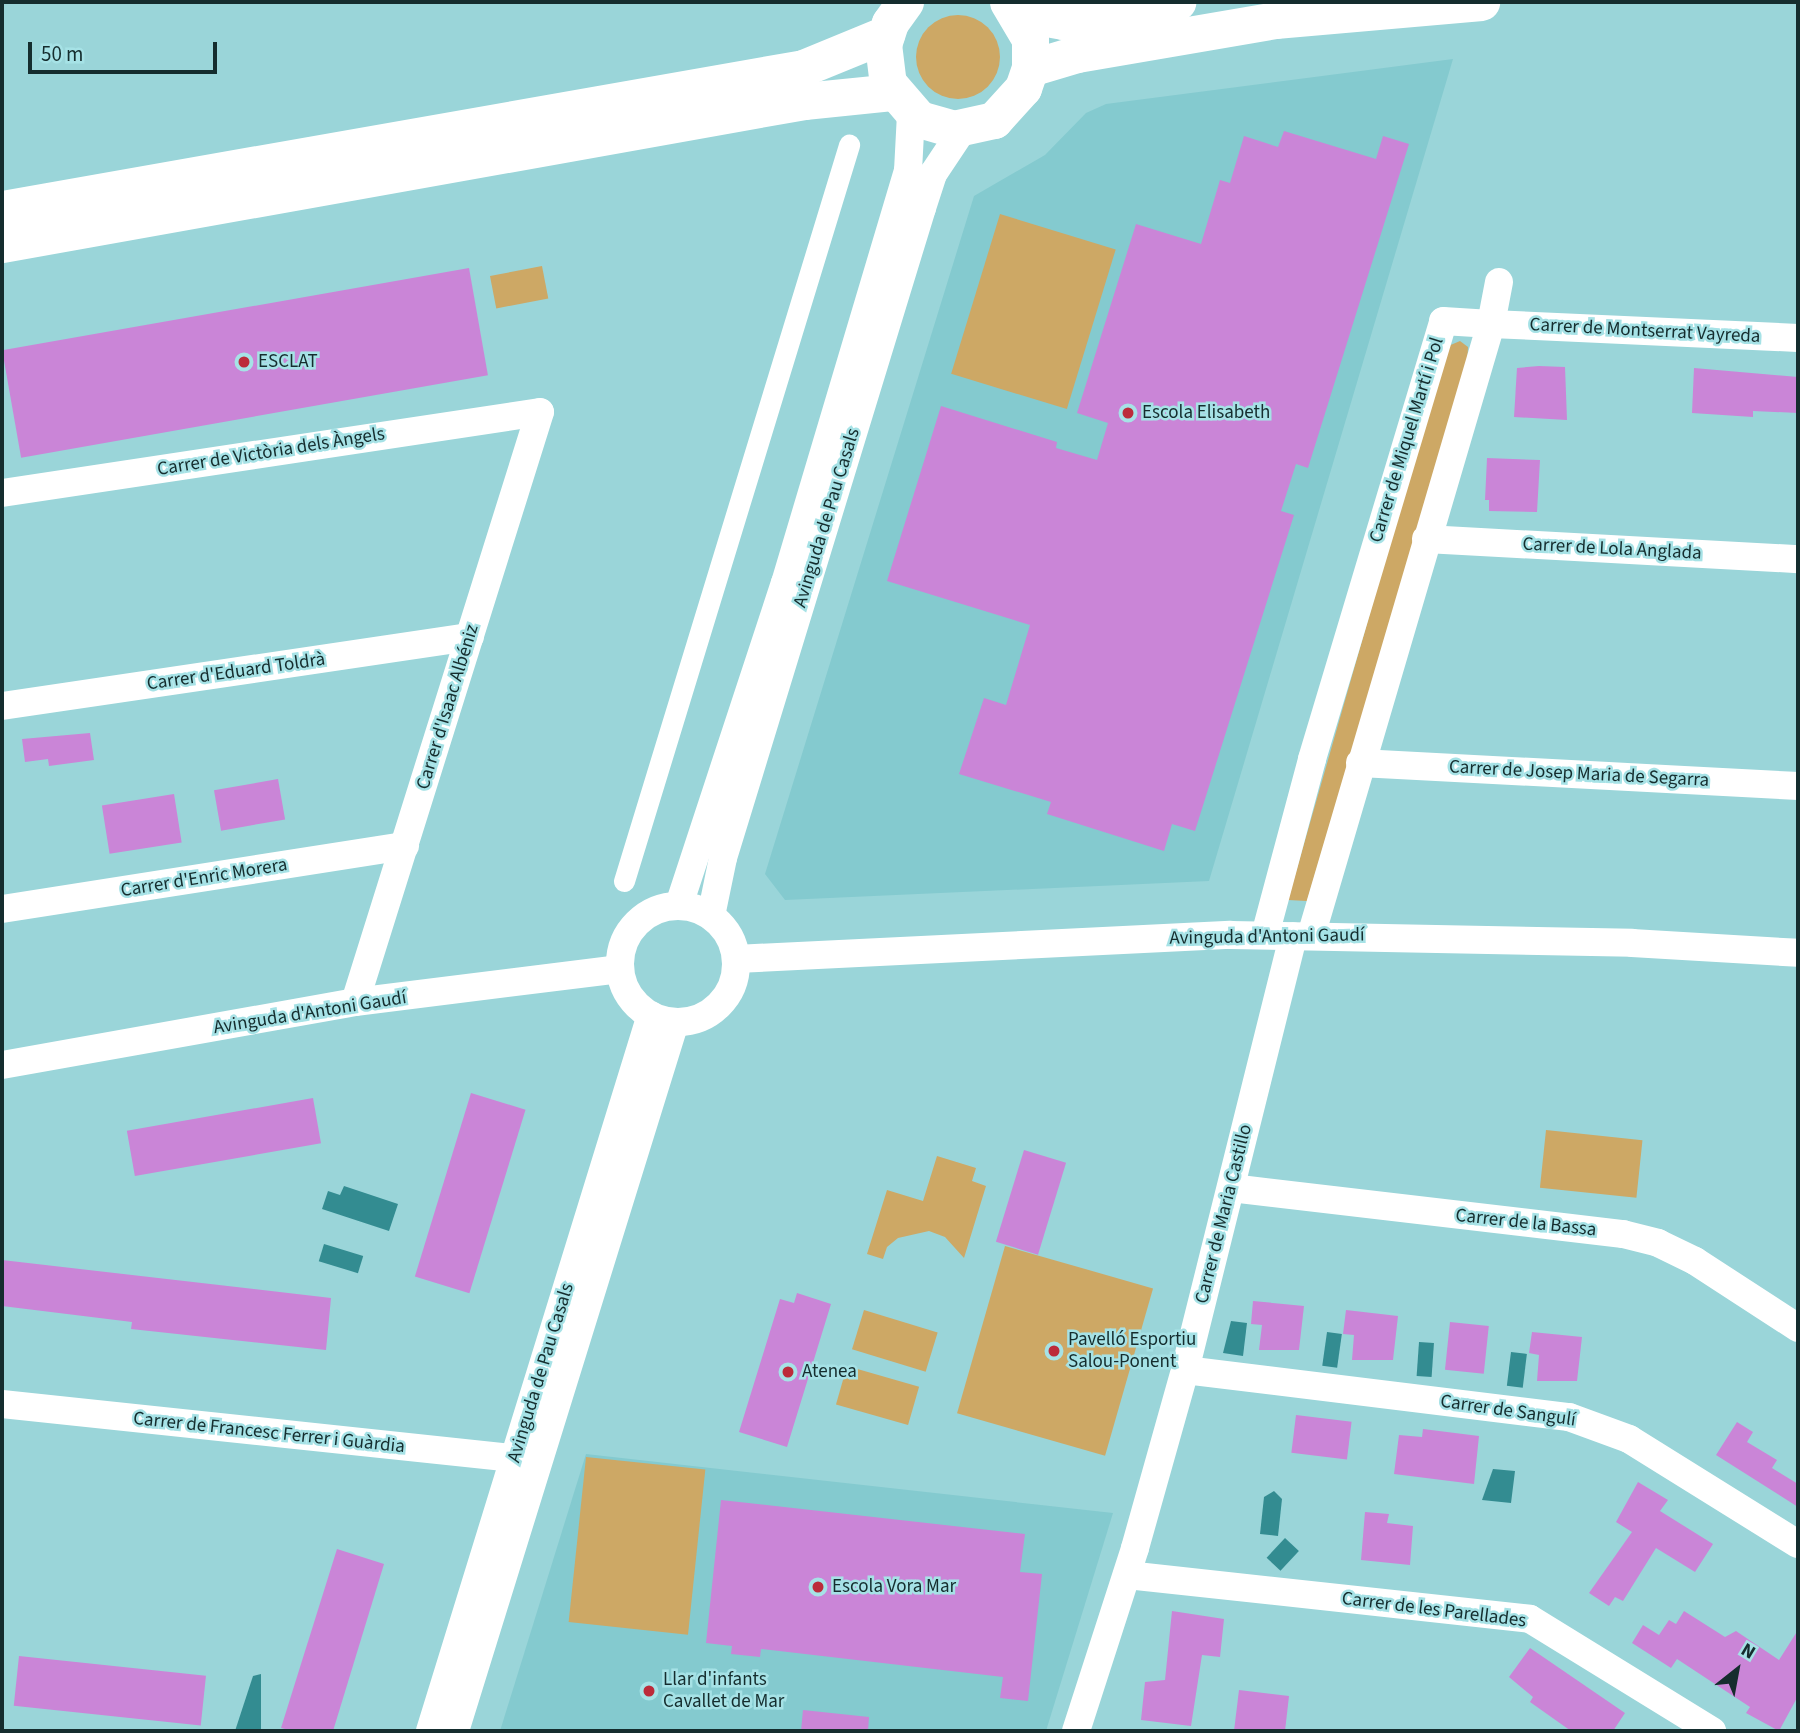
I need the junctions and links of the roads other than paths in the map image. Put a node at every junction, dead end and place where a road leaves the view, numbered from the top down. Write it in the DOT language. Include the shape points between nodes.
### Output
graph roads {
  1 [pos="905,2"];
  2 [pos="1177,2"];
  3 [pos="1482,2"];
  4 [pos="1013,7"];
  5 [pos="886,34"];
  6 [pos="1030,68"];
  7 [pos="902,103"];
  8 [pos="963,129"];
  9 [pos="849,145"];
  10 [pos="2,209"];
  11 [pos="2,244"];
  12 [pos="1499,282"];
  13 [pos="1491,324"];
  14 [pos="1798,338"];
  15 [pos="540,411"];
  16 [pos="2,494"];
  17 [pos="1426,539"];
  18 [pos="1798,559"];
  19 [pos="470,637"];
  20 [pos="2,706"];
  21 [pos="1360,763"];
  22 [pos="1798,786"];
  23 [pos="405,846"];
  24 [pos="367,853"];
  25 [pos="624,881"];
  26 [pos="392,889"];
  27 [pos="679,905"];
  28 [pos="2,909"];
  29 [pos="710,916"];
  30 [pos="1290,936"];
  31 [pos="1798,953"];
  32 [pos="736,959"];
  33 [pos="620,969"];
  34 [pos="355,1002"];
  35 [pos="663,1018"];
  36 [pos="2,1065"];
  37 [pos="1231,1188"];
  38 [pos="1798,1328"];
  39 [pos="1185,1370"];
  40 [pos="2,1404"];
  41 [pos="526,1460"];
  42 [pos="1798,1544"];
  43 [pos="1127,1575"];
  44 [pos="430,1731"];
  45 [pos="455,1731"];
  46 [pos="1076,1731"];
  47 [pos="1712,1731"];
  1 -- 5 [label="street"];
  2 -- 4 [label="street" via="1063,21"];
  3 -- 6 [label="street" via="1275,20 1077,54"];
  4 -- 6 [label="street" via="1030,39"];
  5 -- 7 [label="street" via="883,64"];
  5 -- 10 [label="street" via="803,68"];
  6 -- 8 [label="street" via="1018,98 1003,113"];
  7 -- 8 [label="street" via="936,126"];
  7 -- 11 [label="street" via="804,101"];
  7 -- 27 [label="street, Avinguda de Pau Casals" via="905,180 785,583 701,850"];
  8 -- 29 [label="street, Avinguda de Pau Casals" via="933,174 922,208 723,858"];
  9 -- 25 [label="street"];
  12 -- 13 [label="street"];
  13 -- 14 [label="street, Carrer de Montserrat Vayreda"];
  13 -- 17 [label="street"];
  13 -- 30 [label="street, Carrer de Miquel Martí i Pol" via="1443,321 1316,746"];
  15 -- 16 [label="street, Carrer de Victòria dels Àngels"];
  15 -- 19 [label="street, Carrer d'Isaac Albéniz"];
  17 -- 18 [label="street, Carrer de Lola Anglada"];
  17 -- 21 [label="street"];
  19 -- 20 [label="street, Carrer d'Eduard Toldrà"];
  19 -- 23 [label="street, Carrer d'Isaac Albéniz"];
  21 -- 22 [label="street, Carrer de Josep Maria de Segarra"];
  21 -- 30 [label="street"];
  23 -- 24 [label="street, Carrer d'Enric Morera"];
  23 -- 26 [label="street, Carrer d'Isaac Albéniz"];
  24 -- 26 [label="street"];
  24 -- 28 [label="street, Carrer d'Enric Morera"];
  26 -- 34 [label="street, Carrer d'Isaac Albéniz"];
  27 -- 29 [label="street"];
  27 -- 33 [label="street" via="658,909 631,928 622,947"];
  29 -- 32 [label="street" via="723,927"];
  30 -- 31 [label="street, Avinguda d'Antoni Gaudí" via="1632,943"];
  30 -- 32 [label="street, Avinguda d'Antoni Gaudí"];
  30 -- 37 [label="street, Carrer de Maria Castillo"];
  32 -- 35 [label="street" via="733,980 716,1008 697,1018"];
  33 -- 34 [label="street, Avinguda d'Antoni Gaudí"];
  33 -- 35 [label="street" via="626,991"];
  34 -- 36 [label="street, Avinguda d'Antoni Gaudí"];
  35 -- 41 [label="street, Avinguda de Pau Casals"];
  37 -- 38 [label="street, Carrer de la Bassa" via="1623,1234 1658,1243 1695,1261"];
  37 -- 39 [label="street, Carrer de Maria Castillo"];
  39 -- 42 [label="street, Carrer de Sangulí" via="1569,1417 1629,1439"];
  39 -- 43 [label="street, Carrer de Maria Castillo"];
  40 -- 41 [label="street, Carrer de Francesc Ferrer i Guàrdia"];
  41 -- 44 [label="street, Avinguda de Pau Casals"];
  41 -- 45 [label="street, Avinguda de Pau Casals"];
  43 -- 46 [label="street, Carrer de Maria Castillo"];
  43 -- 47 [label="street, Carrer de les Parellades" via="1530,1619"];
}
